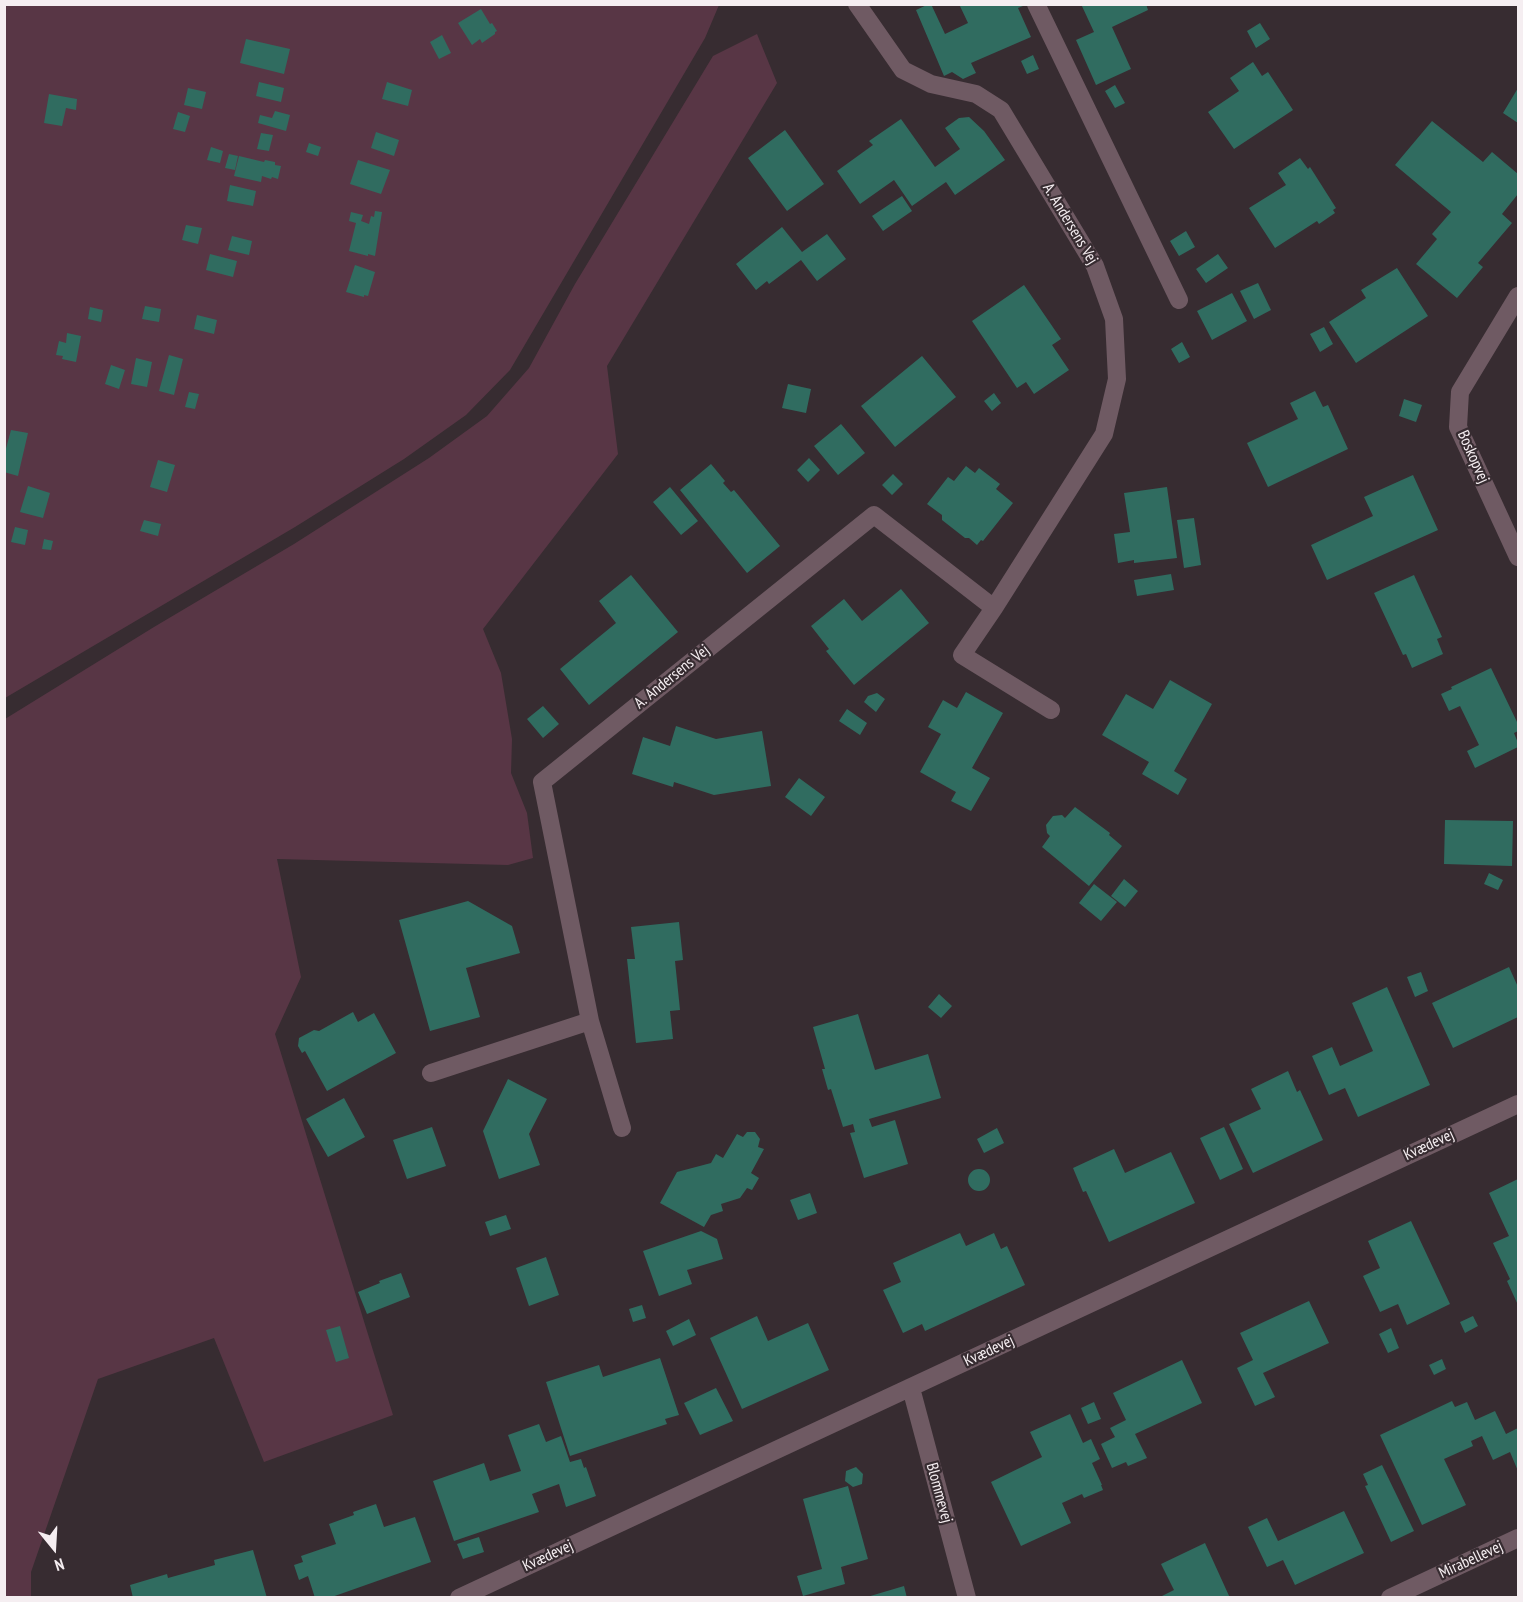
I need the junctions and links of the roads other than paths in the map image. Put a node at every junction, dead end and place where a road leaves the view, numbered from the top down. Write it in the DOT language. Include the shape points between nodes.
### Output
graph roads {
  1 [pos="857,4"];
  2 [pos="1036,4"];
  3 [pos="1518,296"];
  4 [pos="1179,300"];
  5 [pos="1518,557"];
  6 [pos="994,608"];
  7 [pos="1052,710"];
  8 [pos="590,1021"];
  9 [pos="431,1073"];
  10 [pos="1518,1104"];
  11 [pos="622,1128"];
  12 [pos="911,1388"];
  13 [pos="1518,1538"];
  14 [pos="459,1598"];
  15 [pos="967,1598"];
  16 [pos="1390,1598"];
  1 -- 6 [label="street, A. Andersens Vej" via="903,70 931,84 976,94 1001,110 1095,266 1114,319 1116,379 1104,434"];
  2 -- 4 [label="street"];
  3 -- 5 [label="street, Boskopvej" via="1460,392 1458,427"];
  6 -- 7 [label="street, A. Andersens Vej" via="962,655"];
  6 -- 8 [label="street, A. Andersens Vej" via="874,515 542,782"];
  8 -- 9 [label="street"];
  8 -- 11 [label="street, A. Andersens Vej"];
  10 -- 12 [label="street, Kvædevej"];
  12 -- 14 [label="street, Kvædevej"];
  12 -- 15 [label="street, Blommevej"];
  13 -- 16 [label="street, Mirabellevej"];
}
